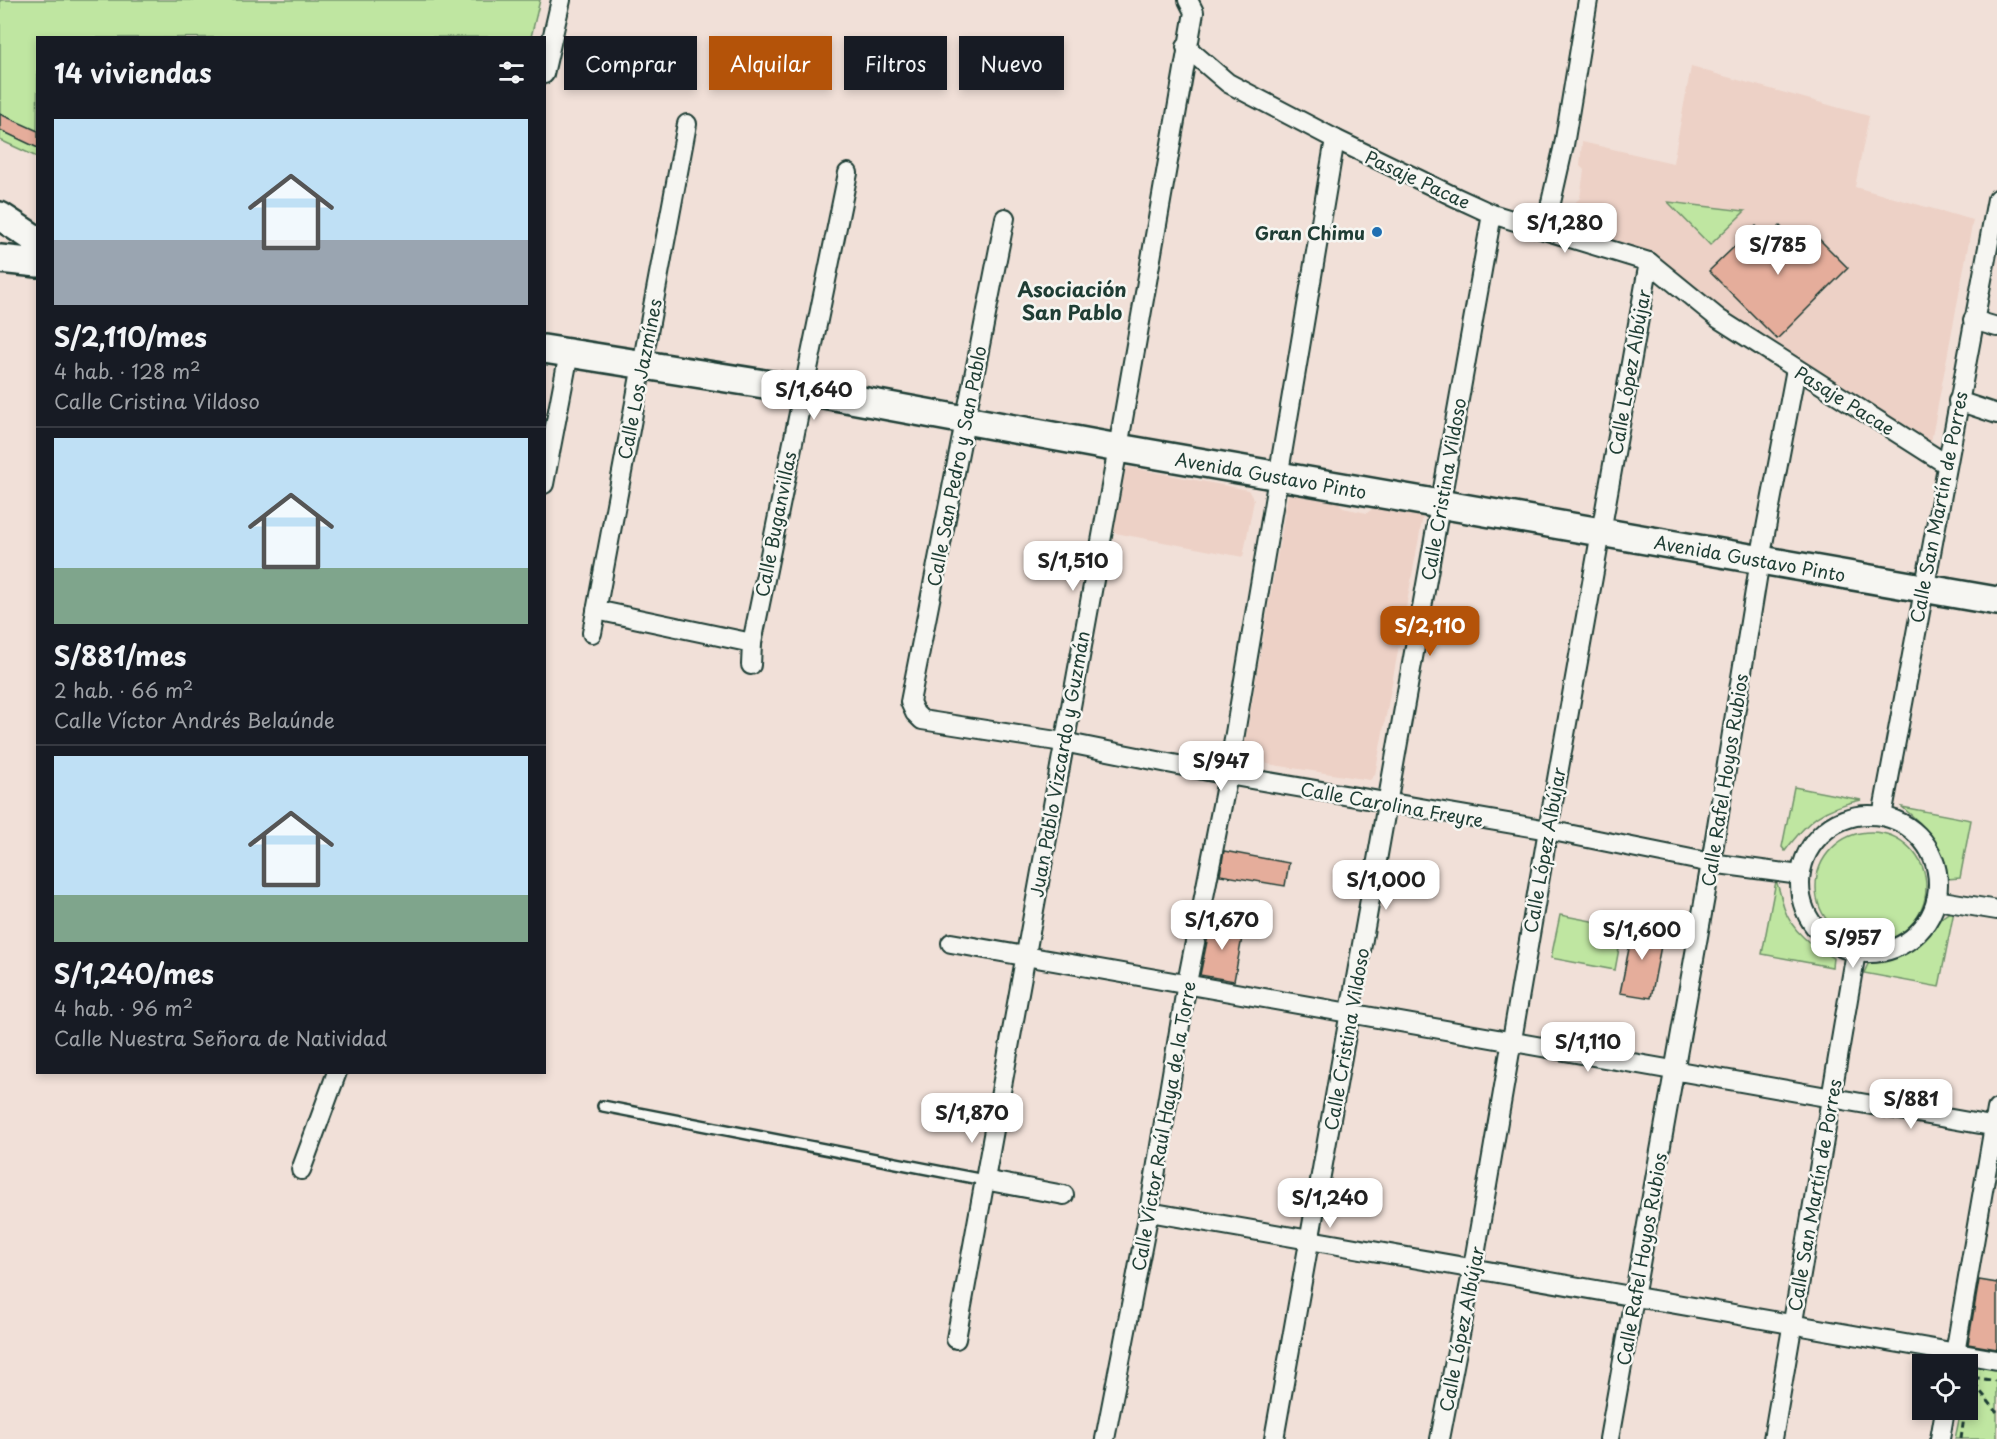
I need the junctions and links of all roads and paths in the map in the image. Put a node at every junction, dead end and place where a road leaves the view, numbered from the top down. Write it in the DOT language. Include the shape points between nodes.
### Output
graph roads {
  1 [pos="561,0"];
  2 [pos="1188,0"];
  3 [pos="1588,0"];
  4 [pos="1186,47"];
  5 [pos="546,65"];
  6 [pos="687,124"];
  7 [pos="1335,139"];
  8 [pos="848,174"];
  9 [pos="1997,199"];
  10 [pos="1492,214"];
  11 [pos="0,216"];
  12 [pos="1005,218"];
  13 [pos="1545,229"];
  14 [pos="36,240"];
  15 [pos="0,259"];
  16 [pos="1649,262"];
  17 [pos="36,263"];
  18 [pos="1973,320"];
  19 [pos="1997,327"];
  20 [pos="557,351"];
  21 [pos="641,365"];
  22 [pos="1796,369"];
  23 [pos="802,390"];
  24 [pos="1958,401"];
  25 [pos="1997,414"];
  26 [pos="964,420"];
  27 [pos="1118,448"];
  28 [pos="546,464"];
  29 [pos="1946,464"];
  30 [pos="1278,476"];
  31 [pos="1440,505"];
  32 [pos="1600,533"];
  33 [pos="1760,560"];
  34 [pos="1922,588"];
  35 [pos="1997,601"];
  36 [pos="596,610"];
  37 [pos="592,633"];
  38 [pos="752,643"];
  39 [pos="751,664"];
  40 [pos="915,713"];
  41 [pos="1063,742"];
  42 [pos="1228,775"];
  43 [pos="1386,804"];
  44 [pos="1882,816"];
  45 [pos="1548,831"];
  46 [pos="1711,863"];
  47 [pos="1800,875"];
  48 [pos="1936,900"];
  49 [pos="1997,910"];
  50 [pos="951,943"];
  51 [pos="1856,952"];
  52 [pos="1024,956"];
  53 [pos="1187,983"];
  54 [pos="1352,1013"];
  55 [pos="1512,1041"];
  56 [pos="1674,1070"];
  57 [pos="336,1074"];
  58 [pos="1831,1098"];
  59 [pos="603,1106"];
  60 [pos="1996,1121"];
  61 [pos="301,1170"];
  62 [pos="984,1180"];
  63 [pos="1064,1195"];
  64 [pos="1149,1212"];
  65 [pos="1310,1240"];
  66 [pos="1473,1267"];
  67 [pos="1635,1298"];
  68 [pos="1793,1324"];
  69 [pos="956,1340"];
  70 [pos="1932,1354"];
  71 [pos="1956,1354"];
  72 [pos="1978,1360"];
  73 [pos="1997,1360"];
  74 [pos="1978,1377"];
  75 [pos="1997,1381"];
  76 [pos="1978,1387"];
  77 [pos="1997,1412"];
  78 [pos="1943,1420"];
  79 [pos="1963,1420"];
  80 [pos="1105,1439"];
  81 [pos="1274,1439"];
  82 [pos="1440,1439"];
  83 [pos="1609,1439"];
  84 [pos="1773,1439"];
  85 [pos="1940,1439"];
  86 [pos="1960,1439"];
  1 -- 5 [label="street"];
  2 -- 4 [label="street" via="1194,12"];
  3 -- 13 [label="street" via="1564,145"];
  4 -- 7 [label="street, Pasaje Pacae" via="1228,82"];
  4 -- 27 [label="street, Juan Pablo Vizcardo y Guzmán"];
  6 -- 21 [label="street, Calle Los Jazmínes"];
  7 -- 10 [label="street, Pasaje Pacae"];
  7 -- 30 [label="street, Calle Víctor Raúl Haya de la Torre"];
  8 -- 23 [label="street, Calle Buganvillas"];
  9 -- 18 [label="street, Calle San Martín de Porres"];
  10 -- 13 [label="street, Pasaje Pacae"];
  10 -- 31 [label="street, Calle Cristina Vildoso"];
  11 -- 14 [label="main road"];
  12 -- 26 [label="street, Calle San Pedro y San Pablo"];
  13 -- 16 [label="street, Pasaje Pacae"];
  15 -- 17 [label="main road"];
  16 -- 22 [label="street, Pasaje Pacae" via="1719,319"];
  16 -- 32 [label="street, Calle López Albújar"];
  18 -- 19 [label="street"];
  18 -- 24 [label="street, Calle San Martín de Porres"];
  20 -- 21 [label="main road, Avenida Gustavo Pinto"];
  20 -- 28 [label="street"];
  21 -- 23 [label="main road, Avenida Gustavo Pinto"];
  21 -- 36 [label="street, Calle Los Jazmínes"];
  22 -- 29 [label="street, Pasaje Pacae"];
  22 -- 33 [label="street, Calle Rafel Hoyos Rubios"];
  23 -- 26 [label="main road, Avenida Gustavo Pinto"];
  23 -- 38 [label="street, Calle Buganvillas"];
  24 -- 25 [label="street"];
  24 -- 29 [label="street, Calle San Martín de Porres"];
  26 -- 27 [label="main road, Avenida Gustavo Pinto"];
  26 -- 40 [label="street, Calle San Pedro y San Pablo" via="910,702"];
  27 -- 30 [label="main road, Avenida Gustavo Pinto"];
  27 -- 41 [label="street, Juan Pablo Vizcardo y Guzmán"];
  29 -- 34 [label="street, Calle San Martín de Porres"];
  30 -- 31 [label="main road, Avenida Gustavo Pinto"];
  30 -- 42 [label="street, Calle Víctor Raúl Haya de la Torre"];
  31 -- 32 [label="main road, Avenida Gustavo Pinto"];
  31 -- 43 [label="street, Calle Cristina Vildoso"];
  32 -- 33 [label="main road, Avenida Gustavo Pinto"];
  32 -- 45 [label="street, Calle López Albújar"];
  33 -- 34 [label="main road, Avenida Gustavo Pinto"];
  33 -- 46 [label="street, Calle Rafel Hoyos Rubios"];
  34 -- 35 [label="main road, Avenida Gustavo Pinto"];
  34 -- 44 [label="street, Calle San Martín de Porres"];
  36 -- 37 [label="street, Calle Los Jazmínes"];
  36 -- 38 [label="street"];
  38 -- 39 [label="street, Calle Buganvillas"];
  40 -- 41 [label="street, Calle Carolina Freyre" via="922,720"];
  41 -- 42 [label="street, Calle Carolina Freyre"];
  41 -- 52 [label="street, Juan Pablo Vizcardo y Guzmán"];
  42 -- 43 [label="street, Calle Carolina Freyre"];
  42 -- 53 [label="street, Calle Víctor Raúl Haya de la Torre"];
  43 -- 45 [label="street, Calle Carolina Freyre"];
  43 -- 54 [label="street, Calle Cristina Vildoso"];
  44 -- 47 [label="street" via="1854,816 1828,828 1810,848"];
  44 -- 48 [label="street" via="1908,826 1927,846 1937,872"];
  45 -- 46 [label="street, Calle Carolina Freyre"];
  45 -- 55 [label="street, Calle López Albújar"];
  46 -- 47 [label="street, Calle Carolina Freyre"];
  46 -- 56 [label="street, Calle Rafel Hoyos Rubios"];
  47 -- 51 [label="street" via="1802,902 1814,926 1833,942"];
  48 -- 49 [label="street"];
  48 -- 51 [label="street" via="1924,925 1904,943 1881,952"];
  50 -- 52 [label="street"];
  51 -- 58 [label="street, Calle San Martín de Porres"];
  52 -- 53 [label="street"];
  52 -- 62 [label="street, Juan Pablo Vizcardo y Guzmán"];
  53 -- 54 [label="street"];
  53 -- 64 [label="street, Calle Víctor Raúl Haya de la Torre"];
  54 -- 55 [label="street"];
  54 -- 65 [label="street, Calle Cristina Vildoso"];
  55 -- 56 [label="street"];
  55 -- 66 [label="street, Calle López Albújar"];
  56 -- 58 [label="street"];
  56 -- 67 [label="street, Calle Rafel Hoyos Rubios"];
  57 -- 61 [label="street"];
  58 -- 60 [label="street"];
  58 -- 68 [label="street, Calle San Martín de Porres"];
  59 -- 62 [label="lane"];
  60 -- 71 [label="street"];
  62 -- 63 [label="street"];
  62 -- 69 [label="street, Juan Pablo Vizcardo y Guzmán"];
  64 -- 65 [label="street"];
  64 -- 80 [label="street, Calle Víctor Raúl Haya de la Torre"];
  65 -- 66 [label="street"];
  65 -- 81 [label="street, Calle Cristina Vildoso"];
  66 -- 67 [label="street"];
  66 -- 82 [label="street, Calle López Albújar"];
  67 -- 68 [label="street"];
  67 -- 83 [label="street, Calle Rafel Hoyos Rubios"];
  68 -- 70 [label="street"];
  68 -- 84 [label="street, Calle San Martín de Porres"];
  72 -- 73 [label="street"];
  74 -- 75 [label="path"];
  76 -- 77 [label="path"];
  78 -- 85 [label="street"];
  79 -- 86 [label="path"];
}
